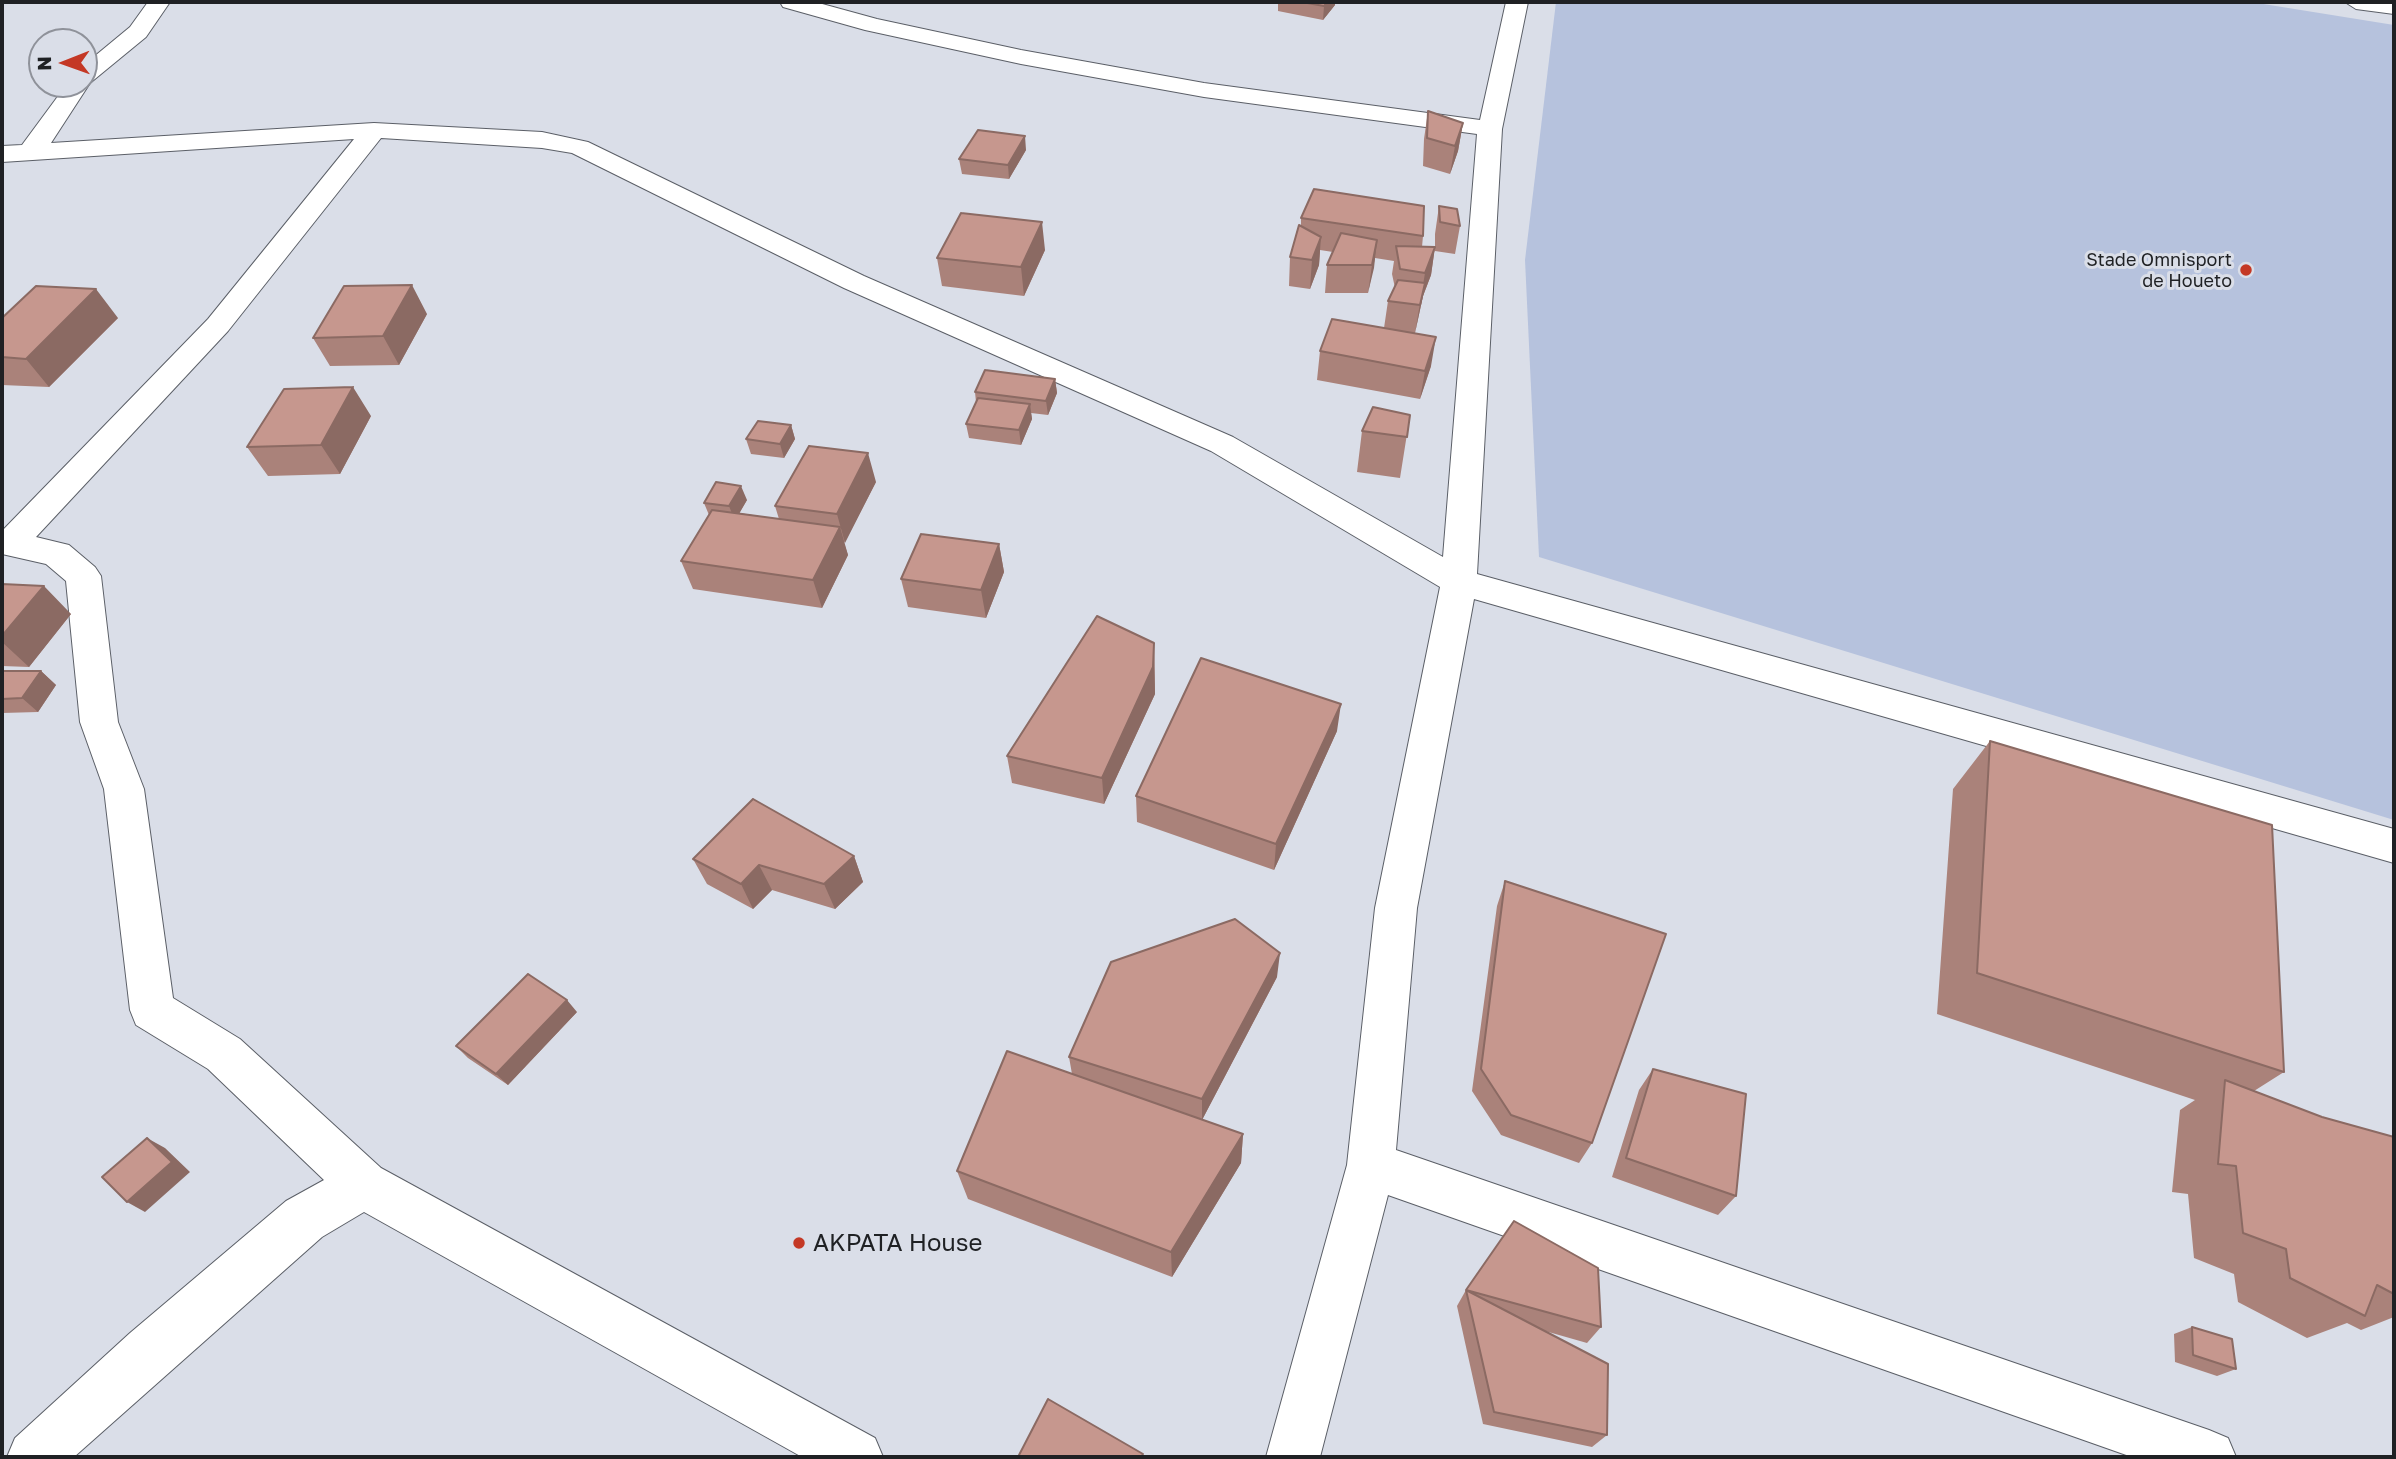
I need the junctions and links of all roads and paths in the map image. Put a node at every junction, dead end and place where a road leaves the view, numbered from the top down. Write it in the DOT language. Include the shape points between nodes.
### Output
graph roads {
  1 [pos="159,2"];
  2 [pos="791,2"];
  3 [pos="1517,2"];
  4 [pos="2356,2"];
  5 [pos="2394,7"];
  6 [pos="98,65"];
  7 [pos="70,98"];
  8 [pos="1490,129"];
  9 [pos="374,130"];
  10 [pos="30,152"];
  11 [pos="2,154"];
  12 [pos="6,543"];
  13 [pos="1459,582"];
  14 [pos="2394,846"];
  15 [pos="1371,1166"];
  16 [pos="364,1185"];
  17 [pos="34,1457"];
  18 [pos="856,1457"];
  19 [pos="1293,1457"];
  20 [pos="2209,1457"];
  1 -- 6 [label="street" via="138,32"];
  2 -- 8 [label="street" via="873,25 1204,90"];
  3 -- 8 [label="street"];
  4 -- 5 [label="street"];
  7 -- 10 [label="street"];
  8 -- 13 [label="street"];
  9 -- 10 [label="street"];
  9 -- 12 [label="street" via="218,325"];
  9 -- 13 [label="street" via="542,140 579,147 854,282 1222,444"];
  10 -- 11 [label="street"];
  12 -- 16 [label="street" via="57,554 83,576 99,722 124,789 152,1010 224,1054"];
  13 -- 14 [label="street"];
  13 -- 15 [label="street" via="1396,908"];
  15 -- 19 [label="street"];
  15 -- 20 [label="street"];
  16 -- 17 [label="street" via="304,1219"];
  16 -- 18 [label="street"];
}
